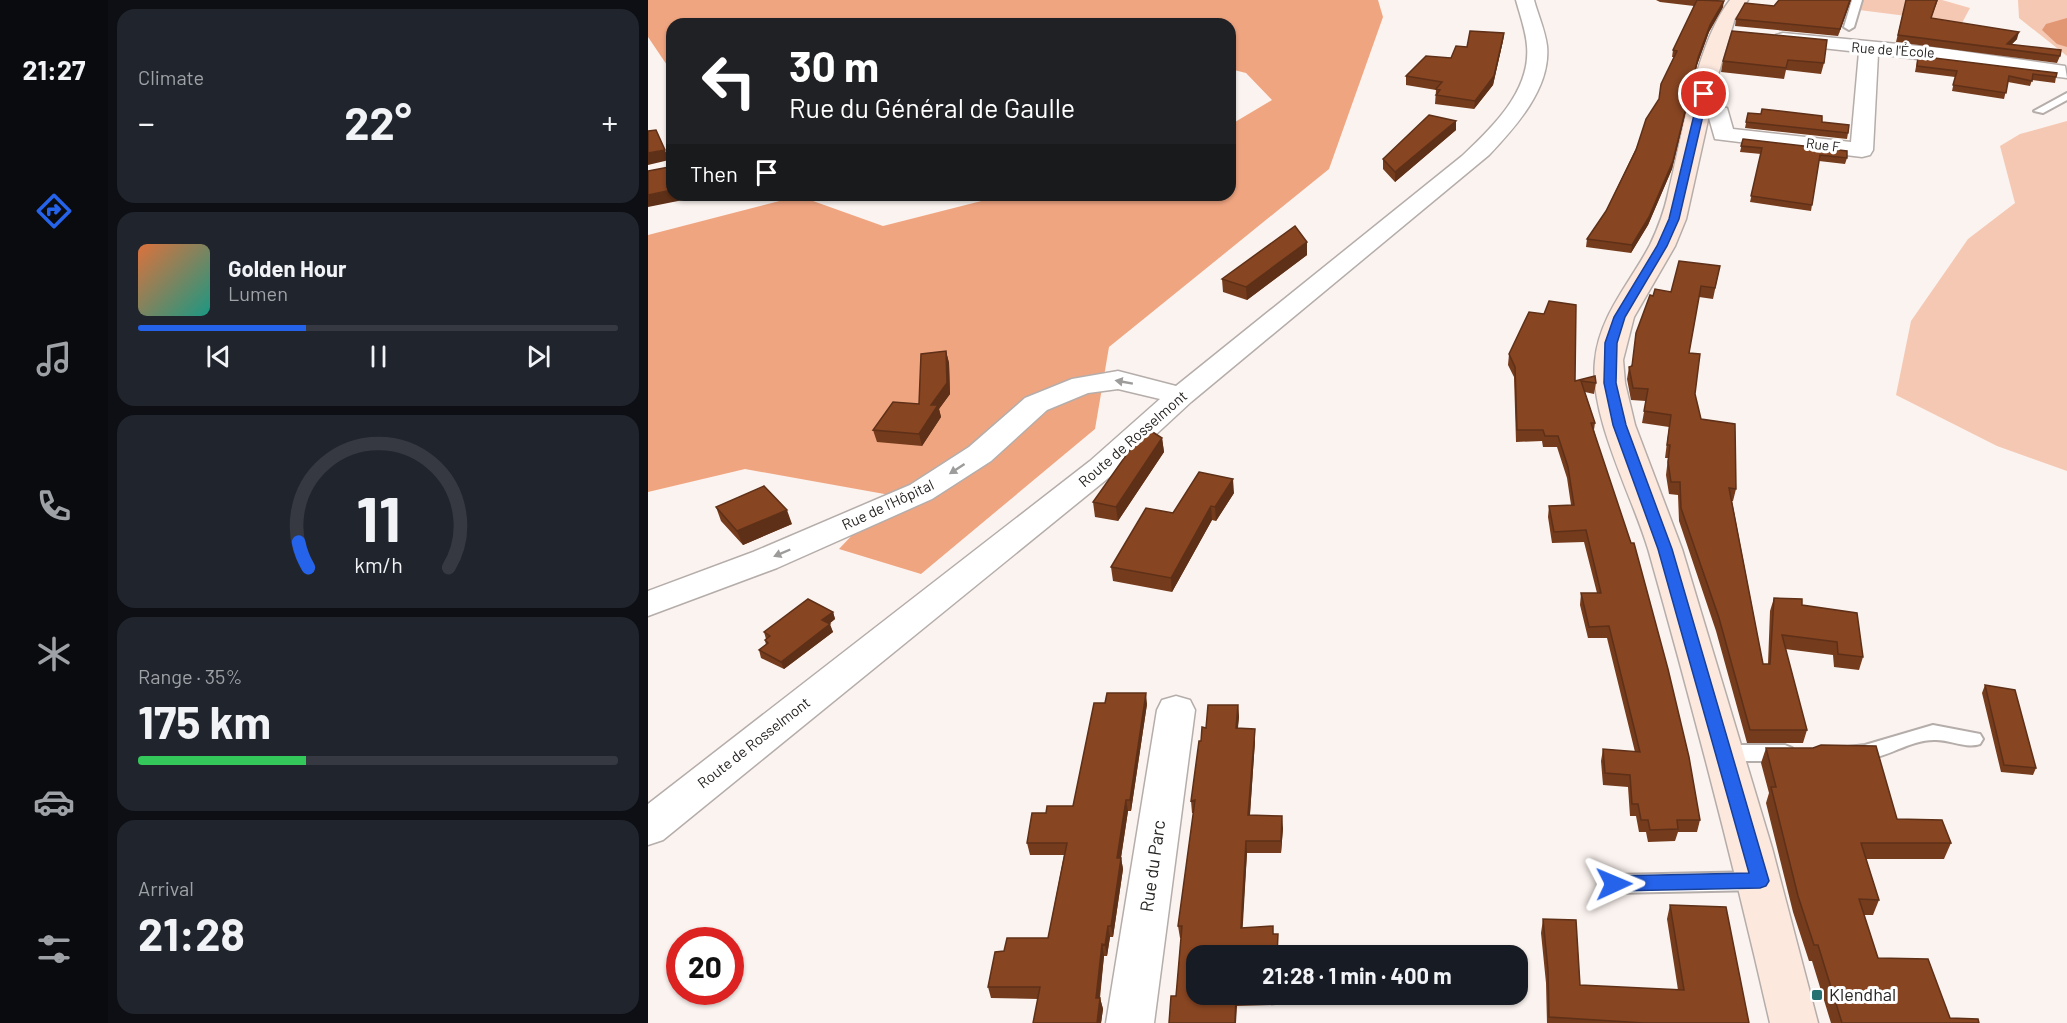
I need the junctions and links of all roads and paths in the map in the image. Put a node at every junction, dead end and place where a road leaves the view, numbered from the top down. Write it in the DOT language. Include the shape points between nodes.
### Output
graph roads {
  1 [pos="1525,0"];
  2 [pos="1739,0"];
  3 [pos="1857,0"];
  4 [pos="1849,27"];
  5 [pos="1766,38"];
  6 [pos="1869,48"];
  7 [pos="2066,74"];
  8 [pos="2067,96"];
  9 [pos="1700,111"];
  10 [pos="2039,111"];
  11 [pos="1181,396"];
  12 [pos="648,604"];
  13 [pos="1176,710"];
  14 [pos="1973,739"];
  15 [pos="1832,751"];
  16 [pos="1722,753"];
  17 [pos="1808,753"];
  18 [pos="648,828"];
  19 [pos="1760,881"];
  20 [pos="1614,884"];
  21 [pos="1130,1023"];
  22 [pos="1794,1023"];
  1 -- 11 [label="street, Route de Rosselmont" via="1537,47 1532,78 1502,132"];
  2 -- 9 [label="main road" via="1726,17 1732,34"];
  3 -- 4 [label="lane"];
  5 -- 6 [label="street, Rue de l'École"];
  6 -- 7 [label="street, Rue de l'École" via="1940,54"];
  6 -- 9 [label="street, Rue F" via="1862,150 1723,134 1719,113"];
  8 -- 10 [label="lane"];
  9 -- 16 [label="main road" via="1674,219 1620,317 1609,360 1620,425 1665,549"];
  11 -- 12 [label="street, Rue de l'Hôpital, one-way" via="1119,380 1082,385 1036,404 980,454 921,492 765,560"];
  11 -- 18 [label="street, Route de Rosselmont" via="1101,468"];
  13 -- 21 [label="street, Rue du Parc"];
  14 -- 15 [label="lane" via="1933,732 1865,753"];
  16 -- 17 [label="lane"];
  16 -- 19 [label="main road"];
  19 -- 20 [label="lane"];
  19 -- 22 [label="main road"];
}
